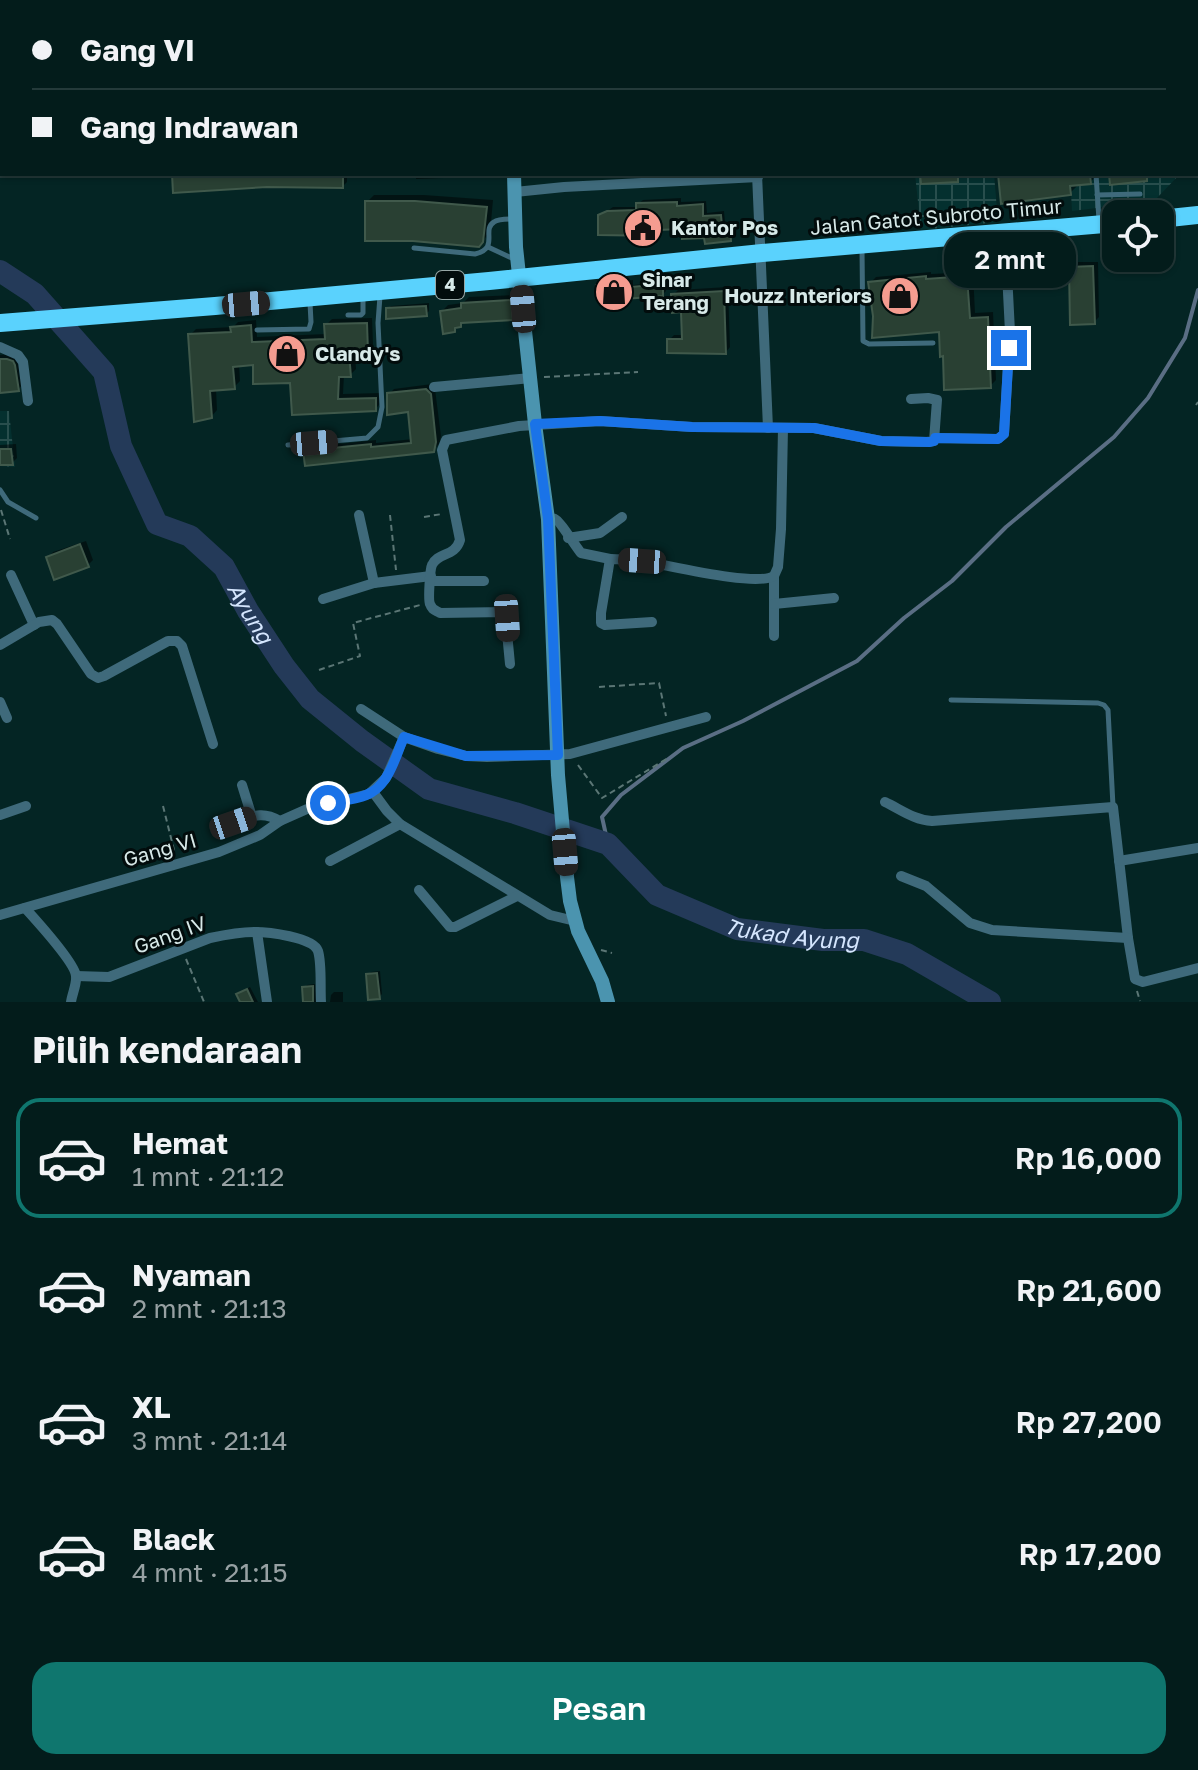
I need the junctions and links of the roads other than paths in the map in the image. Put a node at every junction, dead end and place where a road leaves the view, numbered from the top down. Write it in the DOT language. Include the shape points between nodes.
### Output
graph roads {
  1 [pos="514,176"];
  2 [pos="742,176"];
  3 [pos="758,176"];
  4 [pos="1096,176"];
  5 [pos="515,192"];
  6 [pos="1140,194"];
  7 [pos="1097,195"];
  8 [pos="1102,208"];
  9 [pos="1198,215"];
  10 [pos="1174,218"];
  11 [pos="515,219"];
  12 [pos="1102,225"];
  13 [pos="1005,233"];
  14 [pos="862,245"];
  15 [pos="488,247"];
  16 [pos="414,248"];
  17 [pos="762,257"];
  18 [pos="519,269"];
  19 [pos="371,292"];
  20 [pos="310,298"];
  21 [pos="348,315"];
  22 [pos="0,323"];
  23 [pos="257,330"];
  24 [pos="933,343"];
  25 [pos="0,347"];
  26 [pos="531,378"];
  27 [pos="434,387"];
  28 [pos="911,399"];
  29 [pos="28,401"];
  30 [pos="535,424"];
  31 [pos="768,428"];
  32 [pos="783,428"];
  33 [pos="935,438"];
  34 [pos="288,445"];
  35 [pos="0,490"];
  36 [pos="359,515"];
  37 [pos="622,517"];
  38 [pos="36,518"];
  39 [pos="548,519"];
  40 [pos="568,538"];
  41 [pos="610,559"];
  42 [pos="11,575"];
  43 [pos="774,576"];
  44 [pos="431,579"];
  45 [pos="484,581"];
  46 [pos="374,583"];
  47 [pos="834,598"];
  48 [pos="323,599"];
  49 [pos="774,604"];
  50 [pos="652,622"];
  51 [pos="34,625"];
  52 [pos="774,636"];
  53 [pos="0,645"];
  54 [pos="510,664"];
  55 [pos="951,700"];
  56 [pos="0,702"];
  57 [pos="361,709"];
  58 [pos="706,717"];
  59 [pos="7,718"];
  60 [pos="404,737"];
  61 [pos="213,744"];
  62 [pos="564,754"];
  63 [pos="242,785"];
  64 [pos="373,792"];
  65 [pos="885,802"];
  66 [pos="26,806"];
  67 [pos="1113,807"];
  68 [pos="0,815"];
  69 [pos="252,817"];
  70 [pos="280,821"];
  71 [pos="233,823"];
  72 [pos="400,824"];
  73 [pos="1198,848"];
  74 [pos="330,861"];
  75 [pos="1119,861"];
  76 [pos="901,876"];
  77 [pos="419,890"];
  78 [pos="517,896"];
  79 [pos="25,908"];
  80 [pos="0,915"];
  81 [pos="575,921"];
  82 [pos="257,932"];
  83 [pos="1128,938"];
  84 [pos="1198,968"];
  85 [pos="76,976"];
  86 [pos="71,1002"];
  87 [pos="267,1002"];
  88 [pos="321,1002"];
  89 [pos="608,1002"];
  1 -- 5 [label="main road"];
  2 -- 5 [label="street"];
  3 -- 17 [label="street"];
  4 -- 7 [label="lane"];
  5 -- 11 [label="main road"];
  6 -- 7 [label="lane"];
  7 -- 8 [label="lane"];
  9 -- 10 [label="highway"];
  11 -- 15 [label="lane" via="490,225"];
  11 -- 18 [label="main road"];
  12 -- 13 [label="highway, Jalan Gatot Subroto Timur / 4"];
  13 -- 14 [label="highway, Jalan Gatot Subroto Timur / 4"];
  13 -- 33 [label="street" via="1009,348 1004,434"];
  14 -- 17 [label="highway, Jalan Gatot Subroto Timur / 4"];
  14 -- 24 [label="lane" via="863,341"];
  15 -- 16 [label="lane" via="475,254"];
  15 -- 18 [label="lane"];
  17 -- 18 [label="highway, Jalan Gatot Subroto Timur / 4"];
  17 -- 31 [label="street"];
  18 -- 19 [label="highway, 4"];
  18 -- 26 [label="main road"];
  19 -- 20 [label="highway, 4"];
  19 -- 21 [label="lane" via="363,313"];
  19 -- 34 [label="lane" via="378,323 378,427 367,438"];
  20 -- 22 [label="highway, 4"];
  20 -- 23 [label="lane" via="309,329"];
  25 -- 29 [label="street" via="23,362"];
  26 -- 27 [label="street"];
  26 -- 30 [label="main road"];
  28 -- 33 [label="street" via="937,400"];
  30 -- 31 [label="street" via="600,421"];
  30 -- 39 [label="main road"];
  30 -- 44 [label="street" via="446,440 442,450 460,545 434,562"];
  31 -- 32 [label="street"];
  32 -- 33 [label="street" via="814,428 881,441"];
  32 -- 43 [label="street" via="781,529"];
  35 -- 38 [label="lane" via="8,502"];
  36 -- 46 [label="street"];
  37 -- 40 [label="street" via="600,533"];
  39 -- 40 [label="street" via="559,521"];
  39 -- 62 [label="main road"];
  40 -- 41 [label="street" via="581,553"];
  41 -- 43 [label="street" via="723,575"];
  41 -- 50 [label="street" via="601,622"];
  42 -- 51 [label="street"];
  43 -- 49 [label="street"];
  44 -- 45 [label="street"];
  44 -- 46 [label="street"];
  44 -- 54 [label="street" via="429,602 440,613 505,612"];
  46 -- 48 [label="street"];
  47 -- 49 [label="street"];
  49 -- 52 [label="street"];
  51 -- 53 [label="street"];
  51 -- 61 [label="street" via="44,620 57,624 95,677 168,641 179,643"];
  55 -- 67 [label="lane" via="1104,705"];
  56 -- 59 [label="street"];
  57 -- 60 [label="street"];
  58 -- 62 [label="street"];
  60 -- 62 [label="street" via="466,756"];
  60 -- 64 [label="street" via="386,778"];
  62 -- 81 [label="main road" via="558,775"];
  63 -- 69 [label="street"];
  64 -- 70 [label="street, Gang VI"];
  64 -- 72 [label="street"];
  65 -- 67 [label="street" via="932,821"];
  66 -- 68 [label="street"];
  67 -- 75 [label="street"];
  69 -- 70 [label="street" via="267,815"];
  69 -- 71 [label="street"];
  70 -- 79 [label="street, Gang VI" via="231,847"];
  72 -- 74 [label="street"];
  72 -- 78 [label="street"];
  73 -- 75 [label="street"];
  75 -- 83 [label="street"];
  76 -- 83 [label="street" via="926,886 970,923 992,930"];
  77 -- 78 [label="street" via="450,927"];
  78 -- 81 [label="street" via="550,915"];
  79 -- 80 [label="street, Gang VI"];
  79 -- 85 [label="street"];
  81 -- 89 [label="main road"];
  82 -- 85 [label="street, Gang IV" via="199,942 109,977"];
  82 -- 87 [label="street"];
  82 -- 88 [label="street, Gang IV" via="314,944 319,952"];
  83 -- 84 [label="street" via="1135,979 1143,982"];
  85 -- 86 [label="street"];
}
